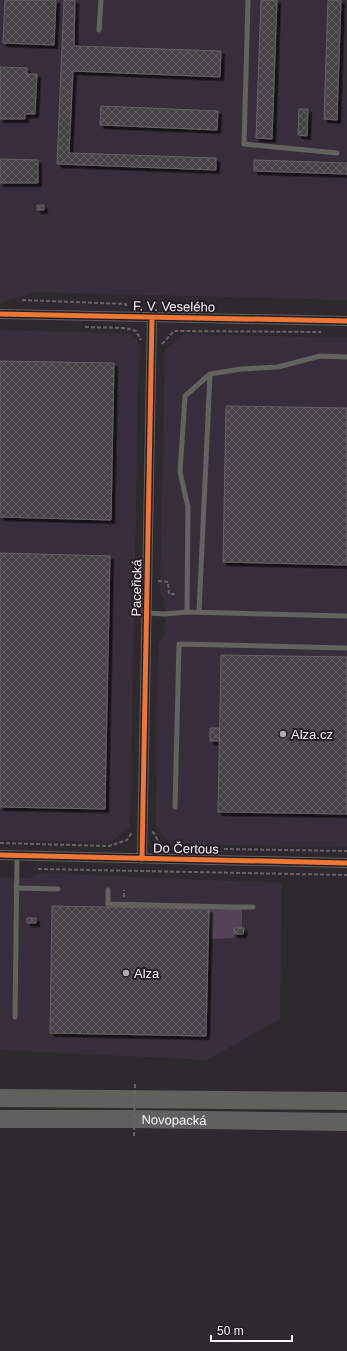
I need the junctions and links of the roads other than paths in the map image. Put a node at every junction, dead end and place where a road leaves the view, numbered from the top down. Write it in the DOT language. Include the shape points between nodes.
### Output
graph roads {
  1 [pos="101,0"];
  2 [pos="248,0"];
  3 [pos="99,30"];
  4 [pos="337,153"];
  5 [pos="0,314"];
  6 [pos="152,317"];
  7 [pos="347,321"];
  8 [pos="347,356"];
  9 [pos="210,374"];
  10 [pos="187,612"];
  11 [pos="199,612"];
  12 [pos="146,613"];
  13 [pos="347,616"];
  14 [pos="347,648"];
  15 [pos="175,807"];
  16 [pos="0,856"];
  17 [pos="17,856"];
  18 [pos="142,858"];
  19 [pos="347,863"];
  20 [pos="16,888"];
  21 [pos="58,889"];
  22 [pos="108,890"];
  23 [pos="252,907"];
  24 [pos="15,1017"];
  25 [pos="0,1098"];
  26 [pos="347,1101"];
  27 [pos="0,1119"];
  28 [pos="347,1122"];
  1 -- 3 [label="lane"];
  2 -- 4 [label="lane" via="244,144"];
  5 -- 6 [label="street, F. V. Veselého"];
  6 -- 7 [label="street, F. V. Veselého"];
  6 -- 12 [label="street, Paceřická"];
  8 -- 9 [label="lane" via="320,356 278,367"];
  9 -- 10 [label="lane" via="185,396 180,472 188,507"];
  9 -- 11 [label="lane"];
  10 -- 11 [label="lane"];
  10 -- 12 [label="lane"];
  11 -- 13 [label="lane"];
  12 -- 18 [label="street, Paceřická"];
  14 -- 15 [label="lane" via="179,644"];
  16 -- 17 [label="street, Do Čertous"];
  17 -- 18 [label="street, Do Čertous"];
  17 -- 20 [label="lane"];
  18 -- 19 [label="street, Do Čertous"];
  20 -- 21 [label="lane"];
  20 -- 24 [label="lane"];
  22 -- 23 [label="lane" via="108,904"];
  25 -- 26 [label="highway, Novopacká"];
  27 -- 28 [label="highway, Novopacká"];
}
